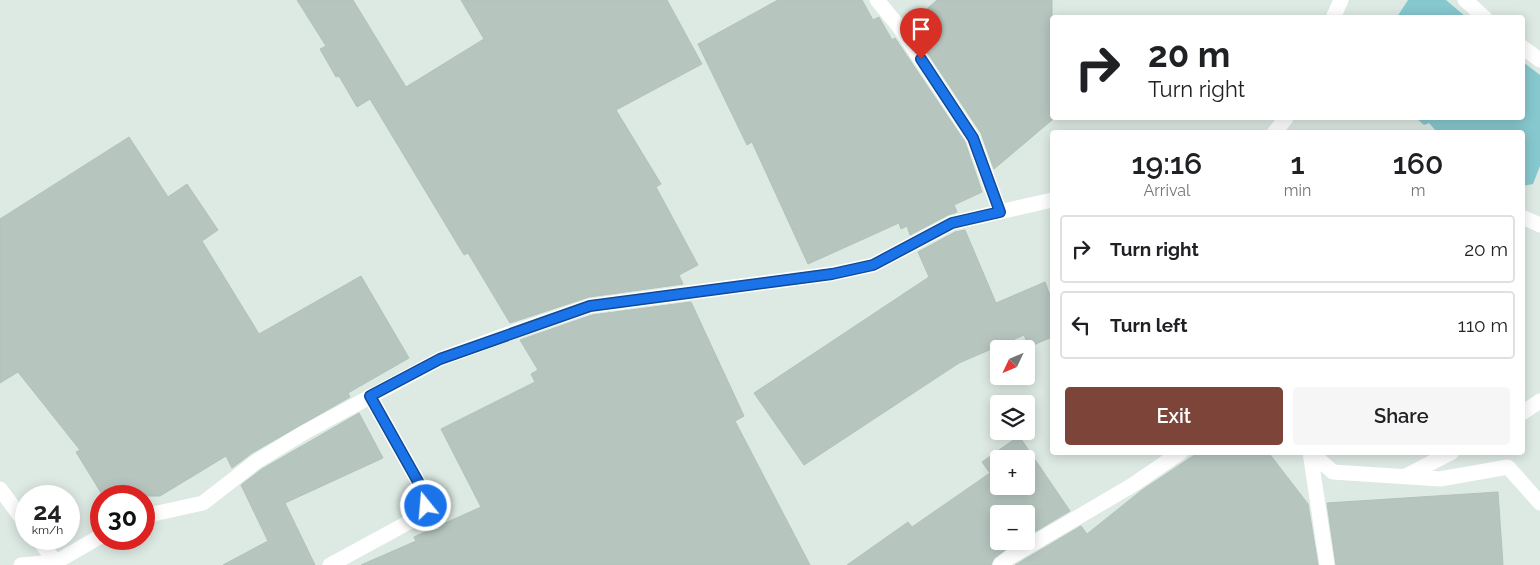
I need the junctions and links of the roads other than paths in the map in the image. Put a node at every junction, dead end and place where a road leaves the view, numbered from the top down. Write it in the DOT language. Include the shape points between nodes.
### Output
graph roads {
  1 [pos="877,0"];
  2 [pos="1341,0"];
  3 [pos="1465,0"];
  4 [pos="1334,15"];
  5 [pos="1482,15"];
  6 [pos="1525,49"];
  7 [pos="1540,60"];
  8 [pos="1284,120"];
  9 [pos="1277,130"];
  10 [pos="1050,200"];
  11 [pos="1000,212"];
  12 [pos="1525,217"];
  13 [pos="1540,224"];
  14 [pos="370,396"];
  15 [pos="1540,401"];
  16 [pos="1525,411"];
  17 [pos="1177,455"];
  18 [pos="1310,455"];
  19 [pos="1314,455"];
  20 [pos="1446,455"];
  21 [pos="1405,477"];
  22 [pos="0,489"];
  23 [pos="1540,503"];
  24 [pos="15,509"];
  25 [pos="155,514"];
  26 [pos="90,543"];
  27 [pos="46,550"];
  28 [pos="57,564"];
  29 [pos="21,565"];
  30 [pos="330,565"];
  31 [pos="1000,565"];
  32 [pos="1327,565"];
  1 -- 11 [label="street" via="900,28 973,138"];
  2 -- 4 [label="street"];
  3 -- 5 [label="street"];
  6 -- 7 [label="street"];
  8 -- 9 [label="street"];
  10 -- 11 [label="street"];
  11 -- 14 [label="street" via="952,223 873,265 832,274 590,306 440,359"];
  12 -- 13 [label="street"];
  14 -- 25 [label="street" via="257,461 203,503"];
  14 -- 30 [label="street" via="425,494 426,506 411,520"];
  15 -- 16 [label="street"];
  17 -- 31 [label="street"];
  18 -- 32 [label="street"];
  19 -- 21 [label="street" via="1334,472"];
  20 -- 21 [label="street"];
  21 -- 23 [label="street" via="1440,479 1508,467"];
  22 -- 24 [label="street"];
  26 -- 28 [label="street"];
  27 -- 28 [label="street"];
  28 -- 29 [label="street"];
}
